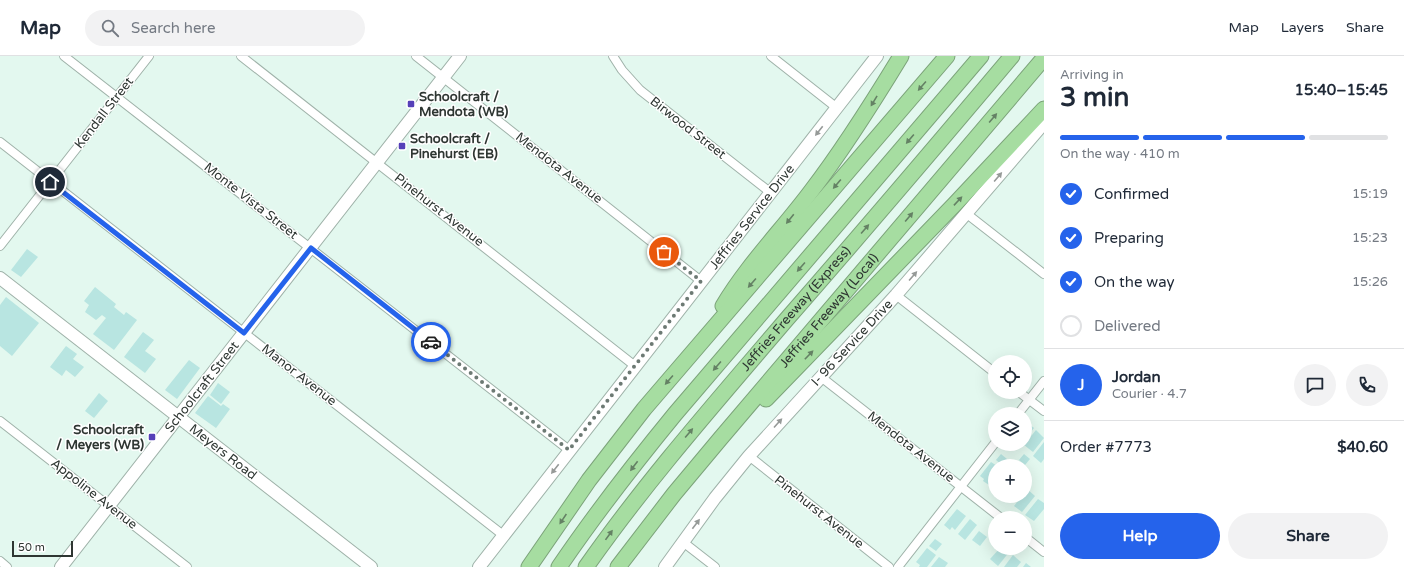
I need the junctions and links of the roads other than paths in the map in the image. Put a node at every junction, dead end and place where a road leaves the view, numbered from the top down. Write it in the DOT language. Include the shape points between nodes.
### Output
graph roads {
  1 [pos="64,56"];
  2 [pos="148,56"];
  3 [pos="241,56"];
  4 [pos="416,56"];
  5 [pos="460,56"];
  6 [pos="613,56"];
  7 [pos="772,56"];
  8 [pos="877,56"];
  9 [pos="901,56"];
  10 [pos="947,56"];
  11 [pos="981,56"];
  12 [pos="1012,56"];
  13 [pos="1044,58"];
  14 [pos="444,78"];
  15 [pos="116,97"];
  16 [pos="836,108"];
  17 [pos="1044,109"];
  18 [pos="1041,131"];
  19 [pos="0,142"];
  20 [pos="377,162"];
  21 [pos="50,182"];
  22 [pos="771,193"];
  23 [pos="967,214"];
  24 [pos="0,246"];
  25 [pos="311,248"];
  26 [pos="1044,274"];
  27 [pos="0,278"];
  28 [pos="701,281"];
  29 [pos="896,295"];
  30 [pos="244,333"];
  31 [pos="703,339"];
  32 [pos="636,366"];
  33 [pos="988,367"];
  34 [pos="821,377"];
  35 [pos="1044,381"];
  36 [pos="1029,400"];
  37 [pos="1024,407"];
  38 [pos="1044,411"];
  39 [pos="179,417"];
  40 [pos="0,421"];
  41 [pos="720,439"];
  42 [pos="569,450"];
  43 [pos="989,451"];
  44 [pos="749,456"];
  45 [pos="961,487"];
  46 [pos="109,506"];
  47 [pos="991,511"];
  48 [pos="503,535"];
  49 [pos="683,542"];
  50 [pos="1032,543"];
  51 [pos="1044,552"];
  52 [pos="0,561"];
  53 [pos="7,567"];
  54 [pos="61,567"];
  55 [pos="187,567"];
  56 [pos="371,567"];
  57 [pos="479,567"];
  58 [pos="529,567"];
  59 [pos="559,567"];
  60 [pos="586,567"];
  61 [pos="618,567"];
  62 [pos="665,567"];
  63 [pos="715,567"];
  64 [pos="889,567"];
  65 [pos="898,567"];
  1 -- 15 [label="street, Monte Vista Street"];
  2 -- 15 [label="street, Kendall Street"];
  3 -- 20 [label="street, Pinehurst Avenue"];
  4 -- 14 [label="street, Mendota Avenue"];
  5 -- 14 [label="street, Schoolcraft Street"];
  6 -- 22 [label="street, Birwood Street" via="640,90"];
  7 -- 16 [label="street"];
  8 -- 16 [label="street, Jeffries Service Drive"];
  9 -- 31 [label="highway, one-way" via="830,166 736,285"];
  10 -- 31 [label="highway, one-way"];
  11 -- 59 [label="highway, Jeffries Freeway (Express), one-way" via="660,432"];
  60 -- 12 [label="highway, Jeffries Freeway (Express), one-way" via="671,454"];
  41 -- 13 [label="highway, Jeffries Freeway (Local), one-way"];
  14 -- 20 [label="street, Schoolcraft Street"];
  14 -- 28 [label="street, Mendota Avenue"];
  15 -- 21 [label="street, Kendall Street"];
  15 -- 25 [label="street, Monte Vista Street"];
  16 -- 22 [label="street, Jeffries Service Drive, one-way"];
  41 -- 17 [label="highway, one-way" via="750,415 785,380"];
  23 -- 18 [label="street, I- 96 Service Drive, one-way"];
  19 -- 21 [label="street, Manor Avenue"];
  20 -- 25 [label="street, Schoolcraft Street"];
  20 -- 32 [label="street, Pinehurst Avenue"];
  21 -- 24 [label="street, Kendall Street"];
  21 -- 30 [label="street, Manor Avenue"];
  22 -- 28 [label="street, Jeffries Service Drive"];
  23 -- 26 [label="street"];
  29 -- 23 [label="street, I- 96 Service Drive, one-way"];
  25 -- 30 [label="street, Schoolcraft Street"];
  25 -- 42 [label="street, Monte Vista Street"];
  27 -- 39 [label="street, Meyers Road"];
  28 -- 32 [label="street, Jeffries Service Drive"];
  29 -- 33 [label="street"];
  29 -- 34 [label="street, I- 96 Service Drive"];
  30 -- 39 [label="street, Schoolcraft Street"];
  30 -- 48 [label="street, Manor Avenue"];
  31 -- 58 [label="highway, one-way" via="644,409"];
  32 -- 42 [label="street, Jeffries Service Drive"];
  44 -- 34 [label="street, I- 96 Service Drive, one-way"];
  34 -- 45 [label="street, Mendota Avenue"];
  35 -- 36 [label="street"];
  36 -- 37 [label="street"];
  36 -- 38 [label="street"];
  39 -- 46 [label="street, Schoolcraft Street"];
  39 -- 56 [label="street, Meyers Road"];
  40 -- 46 [label="street, Appoline Avenue"];
  41 -- 61 [label="highway, Jeffries Freeway (Local)"];
  42 -- 48 [label="street, Jeffries Service Drive, one-way"];
  43 -- 45 [label="street"];
  49 -- 44 [label="street, I- 96 Service Drive, one-way"];
  44 -- 64 [label="street, Pinehurst Avenue"];
  45 -- 47 [label="street, Mendota Avenue"];
  45 -- 65 [label="street"];
  46 -- 54 [label="street, Schoolcraft Street"];
  46 -- 55 [label="street, Appoline Avenue"];
  48 -- 57 [label="street, Jeffries Service Drive"];
  49 -- 62 [label="street, I- 96 Service Drive"];
  49 -- 63 [label="street"];
  50 -- 51 [label="street"];
  52 -- 53 [label="street"];
}
